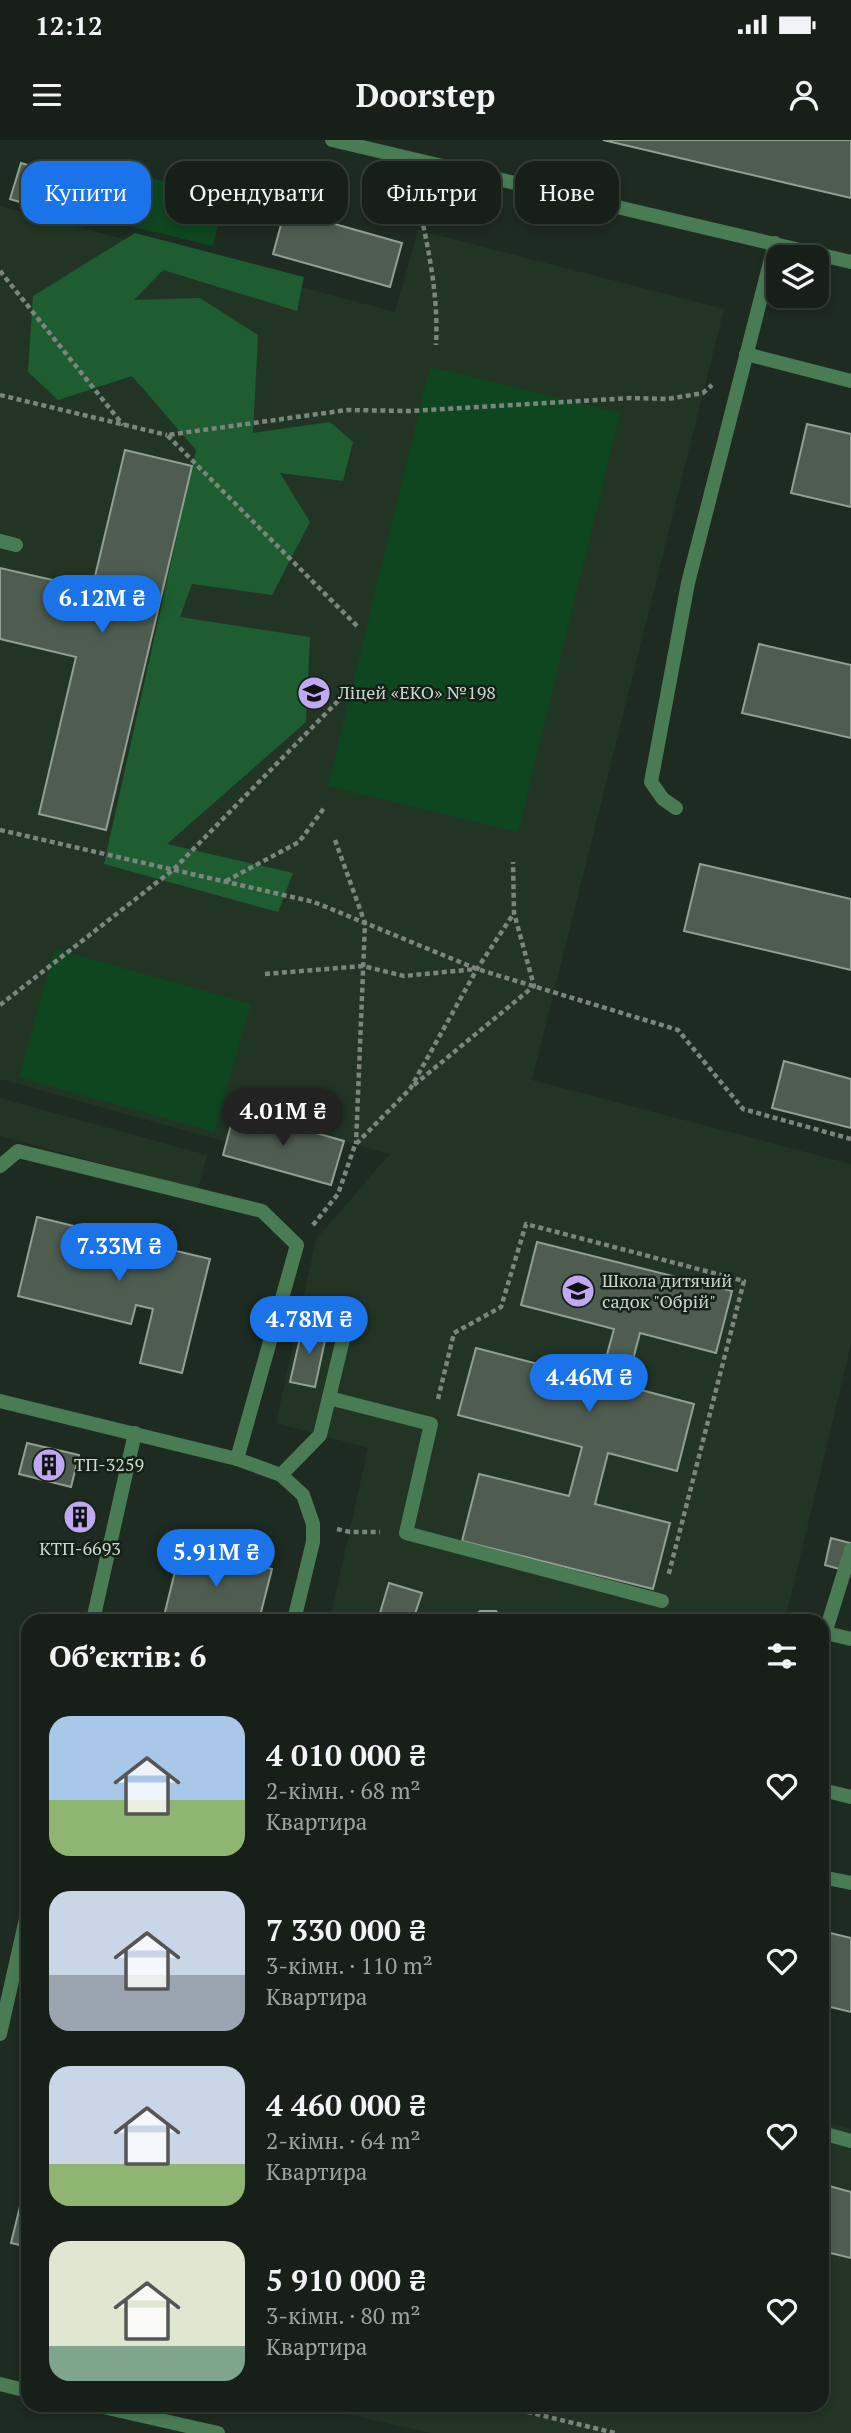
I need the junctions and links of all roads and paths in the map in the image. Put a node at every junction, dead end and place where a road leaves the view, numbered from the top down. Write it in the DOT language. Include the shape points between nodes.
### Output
graph roads {
  1 [pos="332,140"];
  2 [pos="409,159"];
  3 [pos="775,243"];
  4 [pos="851,262"];
  5 [pos="0,271"];
  6 [pos="436,345"];
  7 [pos="746,354"];
  8 [pos="851,381"];
  9 [pos="0,395"];
  10 [pos="123,425"];
  11 [pos="167,435"];
  12 [pos="0,541"];
  13 [pos="16,545"];
  14 [pos="357,626"];
  15 [pos="338,701"];
  16 [pos="324,808"];
  17 [pos="676,808"];
  18 [pos="0,830"];
  19 [pos="335,840"];
  20 [pos="513,862"];
  21 [pos="174,869"];
  22 [pos="226,881"];
  23 [pos="514,913"];
  24 [pos="365,923"];
  25 [pos="363,966"];
  26 [pos="477,969"];
  27 [pos="265,974"];
  28 [pos="534,986"];
  29 [pos="0,1005"];
  30 [pos="410,1089"];
  31 [pos="851,1139"];
  32 [pos="355,1145"];
  33 [pos="0,1166"];
  34 [pos="297,1245"];
  35 [pos="344,1335"];
  36 [pos="329,1398"];
  37 [pos="0,1401"];
  38 [pos="431,1424"];
  39 [pos="135,1433"];
  40 [pos="237,1459"];
  41 [pos="281,1475"];
  42 [pos="313,1524"];
  43 [pos="406,1533"];
  44 [pos="851,1550"];
  45 [pos="662,1601"];
  46 [pos="94,1614"];
  47 [pos="295,1614"];
  48 [pos="829,1622"];
  49 [pos="829,1638"];
  50 [pos="851,1639"];
  51 [pos="829,1792"];
  52 [pos="851,1797"];
  53 [pos="829,1878"];
  54 [pos="851,1883"];
  55 [pos="21,1941"];
  56 [pos="0,2034"];
  57 [pos="829,2135"];
  58 [pos="851,2141"];
  59 [pos="0,2384"];
  60 [pos="21,2389"];
  61 [pos="131,2412"];
  62 [pos="527,2412"];
  63 [pos="218,2433"];
  64 [pos="615,2433"];
  1 -- 2 [label="street"];
  2 -- 3 [label="street"];
  2 -- 6 [label="path" via="438,314"];
  3 -- 4 [label="street"];
  3 -- 7 [label="street"];
  5 -- 10 [label="path"];
  7 -- 8 [label="street"];
  7 -- 11 [label="path" via="703,393 668,399 347,410"];
  7 -- 17 [label="street" via="688,583 651,782"];
  9 -- 10 [label="path"];
  10 -- 11 [label="path"];
  11 -- 14 [label="path"];
  12 -- 13 [label="street"];
  15 -- 21 [label="path"];
  16 -- 22 [label="path" via="299,842"];
  18 -- 21 [label="path"];
  19 -- 24 [label="path"];
  20 -- 23 [label="path"];
  21 -- 22 [label="path"];
  21 -- 29 [label="path"];
  22 -- 24 [label="path" via="314,902"];
  23 -- 26 [label="path"];
  23 -- 28 [label="path"];
  24 -- 25 [label="path"];
  24 -- 26 [label="path"];
  25 -- 26 [label="path" via="404,976"];
  25 -- 27 [label="path"];
  25 -- 32 [label="path"];
  26 -- 28 [label="path"];
  26 -- 30 [label="path"];
  28 -- 30 [label="path"];
  28 -- 31 [label="path" via="678,1030 743,1109"];
  30 -- 32 [label="path"];
  32 -- 34 [label="path" via="338,1194"];
  33 -- 34 [label="street" via="18,1151 262,1211"];
  34 -- 40 [label="street"];
  35 -- 36 [label="street"];
  36 -- 38 [label="street"];
  36 -- 41 [label="street" via="320,1435"];
  37 -- 39 [label="street"];
  38 -- 43 [label="street"];
  38 -- 45 [label="path" via="454,1333 501,1307 526,1224 744,1281"];
  39 -- 40 [label="street"];
  39 -- 46 [label="street"];
  40 -- 41 [label="street"];
  41 -- 42 [label="street" via="303,1495"];
  42 -- 43 [label="path" via="350,1532"];
  42 -- 47 [label="street"];
  43 -- 45 [label="street"];
  44 -- 48 [label="street"];
  49 -- 50 [label="street"];
  51 -- 52 [label="street"];
  53 -- 54 [label="street"];
  55 -- 56 [label="street"];
  57 -- 58 [label="street"];
  59 -- 60 [label="street"];
  61 -- 63 [label="street"];
  62 -- 64 [label="path"];
}
